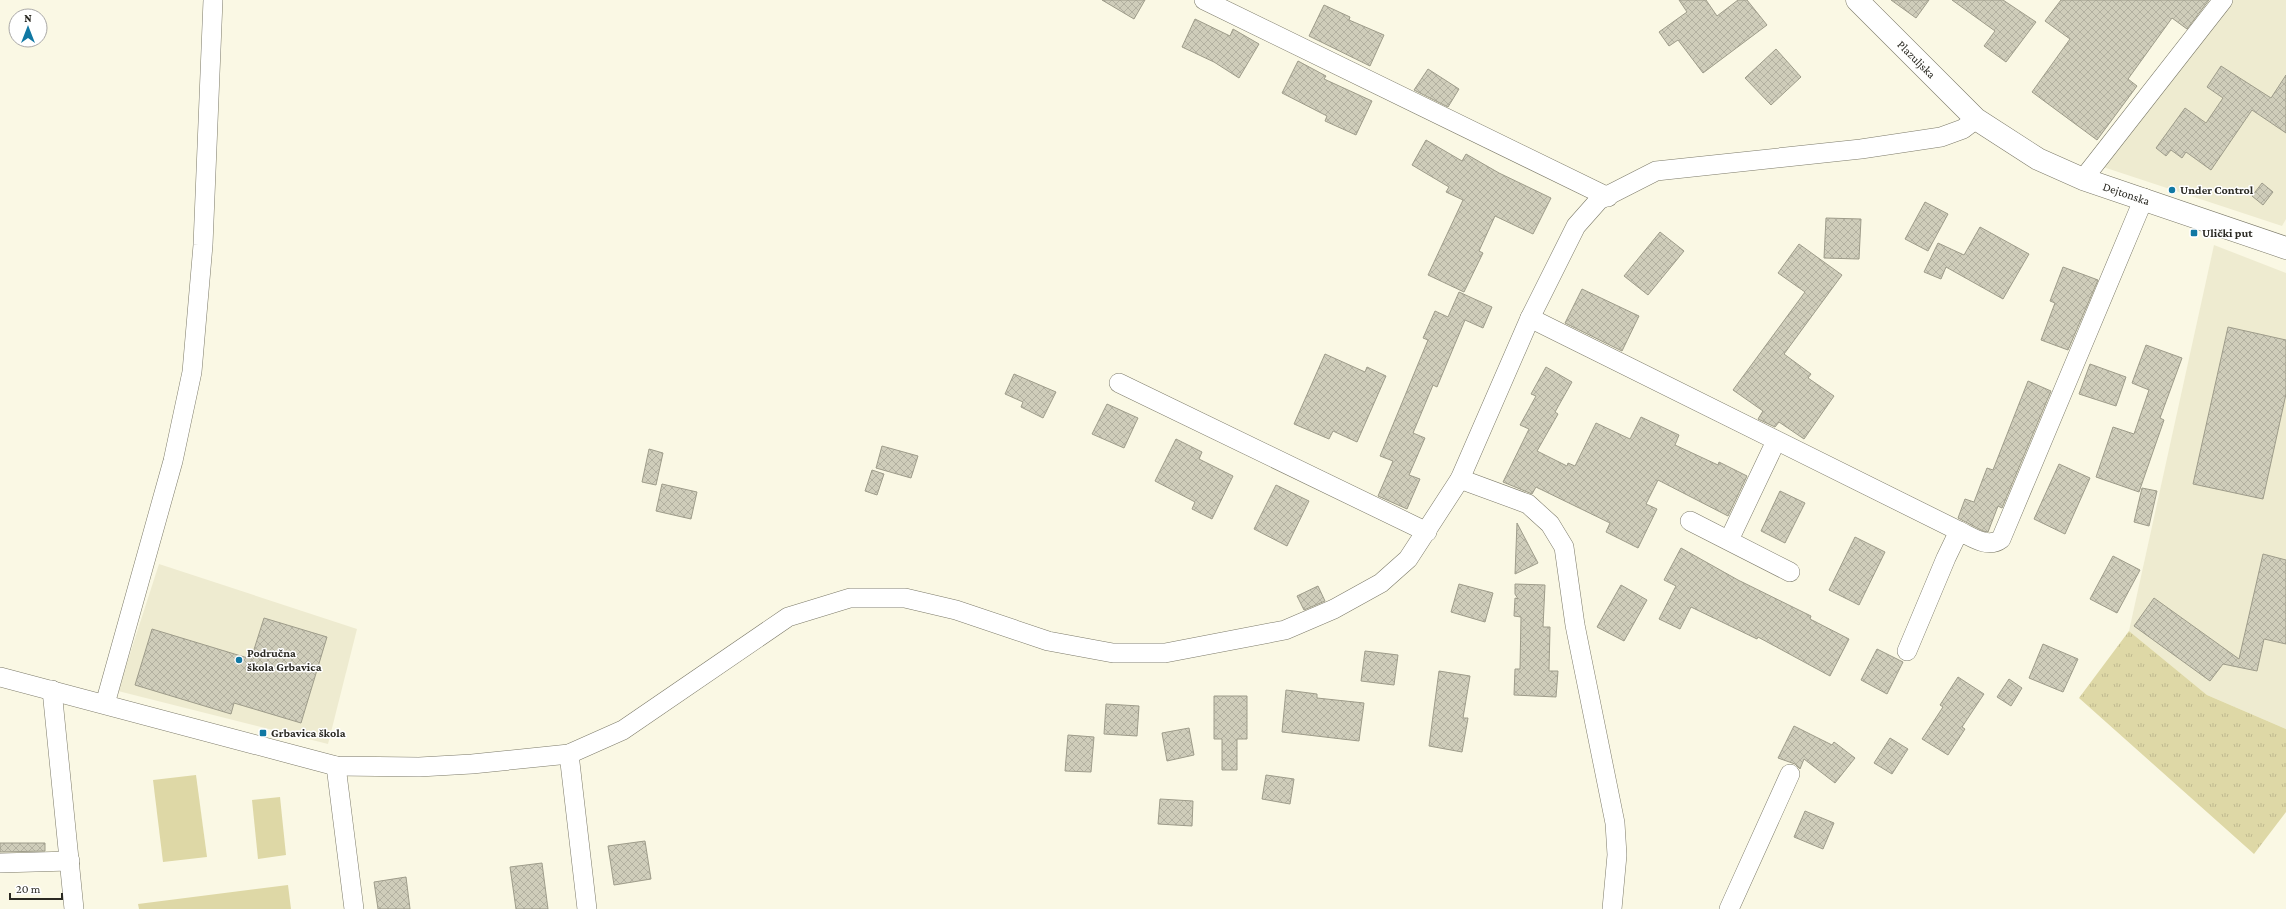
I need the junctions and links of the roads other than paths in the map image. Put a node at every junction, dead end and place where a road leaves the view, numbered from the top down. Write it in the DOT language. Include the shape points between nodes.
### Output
graph roads {
  1 [pos="213,0"];
  2 [pos="1204,0"];
  3 [pos="2224,0"];
  4 [pos="1861,1"];
  5 [pos="1976,119"];
  6 [pos="2083,179"];
  7 [pos="1608,197"];
  8 [pos="2144,198"];
  9 [pos="2286,248"];
  10 [pos="1530,318"];
  11 [pos="1119,383"];
  12 [pos="1776,441"];
  13 [pos="1460,479"];
  14 [pos="1690,521"];
  15 [pos="1959,531"];
  16 [pos="1427,532"];
  17 [pos="1729,540"];
  18 [pos="1790,572"];
  19 [pos="1907,651"];
  20 [pos="0,677"];
  21 [pos="52,690"];
  22 [pos="105,704"];
  23 [pos="569,754"];
  24 [pos="336,766"];
  25 [pos="1790,774"];
  26 [pos="70,861"];
  27 [pos="0,863"];
  28 [pos="74,909"];
  29 [pos="354,909"];
  30 [pos="587,909"];
  31 [pos="1612,909"];
  32 [pos="1729,909"];
  1 -- 22 [label="street" via="203,246 192,372 166,490"];
  2 -- 7 [label="street"];
  3 -- 6 [label="street"];
  4 -- 5 [label="main road, Plazuljska"];
  5 -- 6 [label="main road, Dejtonska" via="2038,159"];
  5 -- 7 [label="street" via="1964,129 1941,137 1861,149 1656,171"];
  6 -- 8 [label="main road, Dejtonska"];
  7 -- 10 [label="street" via="1599,200 1576,226"];
  8 -- 9 [label="main road, Dejtonska"];
  8 -- 15 [label="street" via="2001,539 1996,543 1987,544"];
  10 -- 12 [label="street"];
  10 -- 13 [label="street"];
  11 -- 16 [label="street"];
  12 -- 15 [label="street"];
  12 -- 17 [label="street"];
  13 -- 16 [label="street"];
  13 -- 31 [label="street" via="1528,504 1550,524 1564,547 1575,625 1615,823 1617,856"];
  14 -- 17 [label="street"];
  15 -- 19 [label="street"];
  16 -- 23 [label="street" via="1408,559 1382,583 1334,609 1285,630 1165,653 1113,653 1048,641 956,610 905,598 850,598 788,617 623,730"];
  17 -- 18 [label="street"];
  20 -- 21 [label="street"];
  21 -- 22 [label="street"];
  21 -- 26 [label="street"];
  22 -- 24 [label="street"];
  23 -- 24 [label="street" via="426,767"];
  23 -- 30 [label="street"];
  24 -- 29 [label="street"];
  25 -- 32 [label="street"];
  26 -- 27 [label="street"];
  26 -- 28 [label="street"];
}
